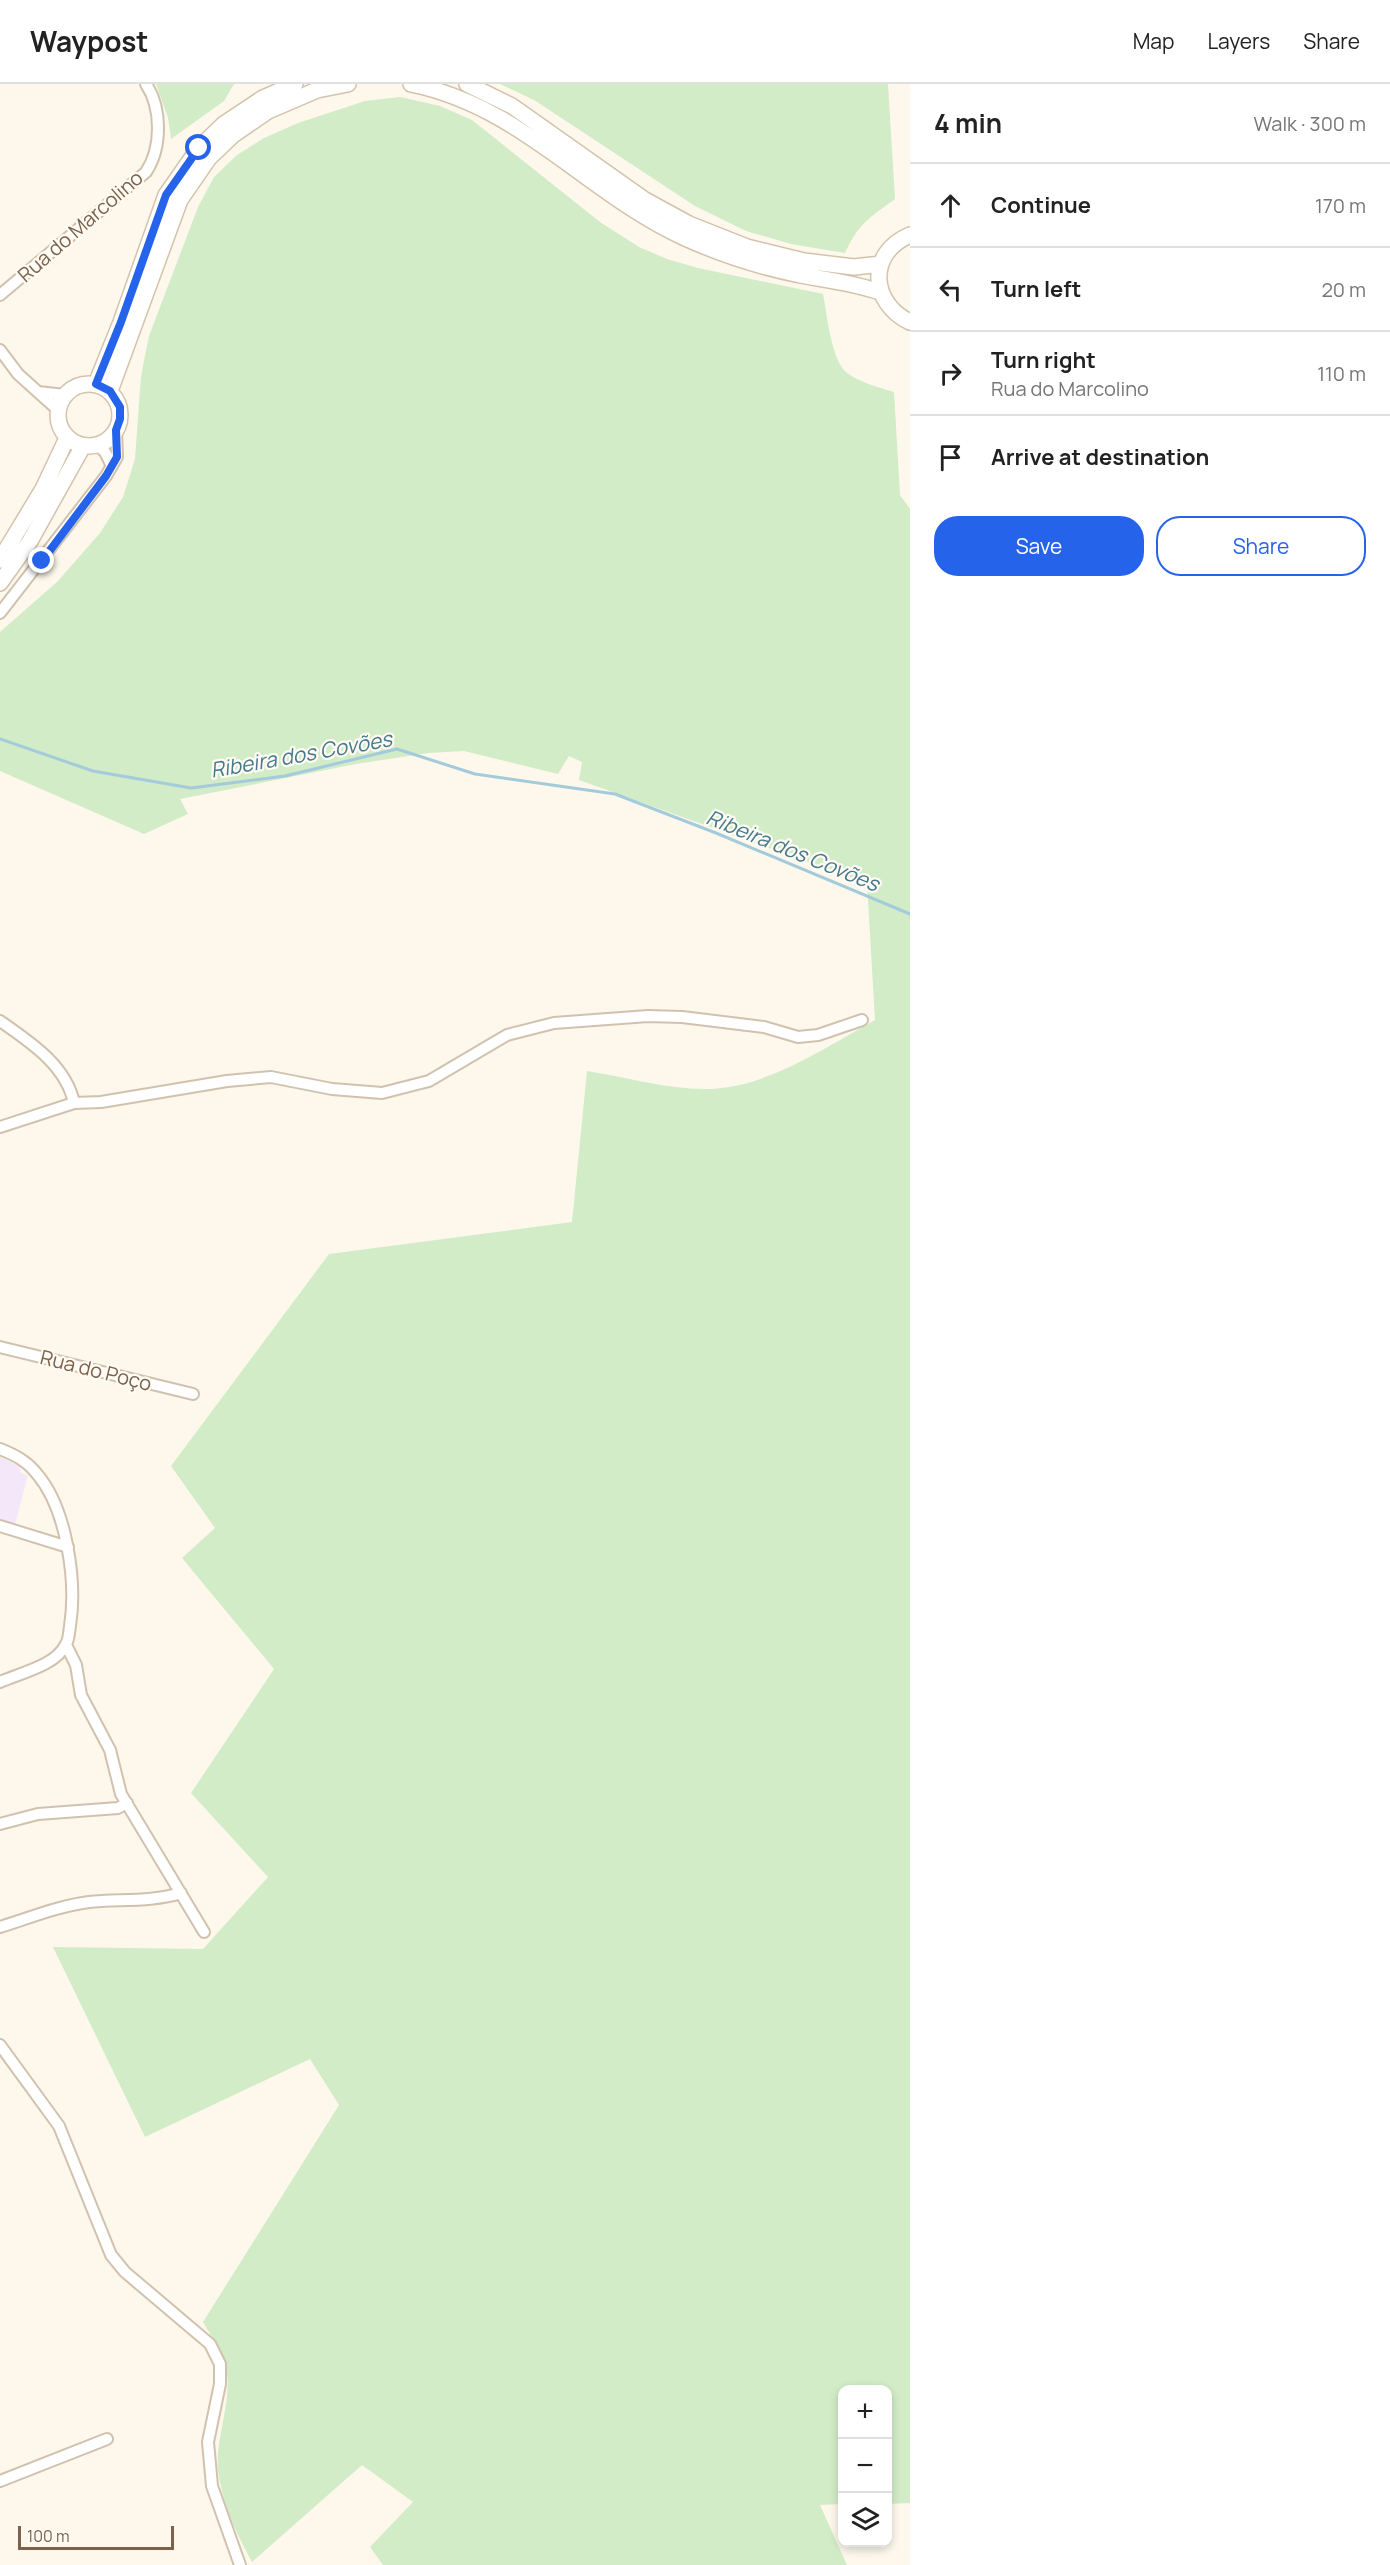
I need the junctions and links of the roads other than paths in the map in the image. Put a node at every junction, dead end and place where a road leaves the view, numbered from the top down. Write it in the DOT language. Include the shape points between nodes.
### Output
graph roads {
  1 [pos="146,84"];
  2 [pos="295,84"];
  3 [pos="348,84"];
  4 [pos="411,84"];
  5 [pos="467,84"];
  6 [pos="910,235"];
  7 [pos="881,264"];
  8 [pos="880,292"];
  9 [pos="0,295"];
  10 [pos="910,322"];
  11 [pos="0,350"];
  12 [pos="103,388"];
  13 [pos="38,392"];
  14 [pos="65,395"];
  15 [pos="58,410"];
  16 [pos="116,430"];
  17 [pos="68,438"];
  18 [pos="90,446"];
  19 [pos="112,466"];
  20 [pos="0,560"];
  21 [pos="0,583"];
  22 [pos="0,613"];
  23 [pos="862,1020"];
  24 [pos="0,1021"];
  25 [pos="74,1102"];
  26 [pos="0,1127"];
  27 [pos="0,1347"];
  28 [pos="193,1394"];
  29 [pos="0,1449"];
  30 [pos="0,1526"];
  31 [pos="68,1547"];
  32 [pos="66,1645"];
  33 [pos="0,1682"];
  34 [pos="127,1803"];
  35 [pos="0,1824"];
  36 [pos="181,1893"];
  37 [pos="0,1928"];
  38 [pos="204,1932"];
  39 [pos="0,2045"];
  40 [pos="107,2439"];
  41 [pos="0,2481"];
  42 [pos="240,2565"];
  1 -- 9 [label="street, Rua do Marcolino" via="156,109 157,147 146,172"];
  2 -- 12 [label="street" via="262,98 224,124 199,148 166,195 121,322"];
  3 -- 12 [label="street" via="317,90 268,111 233,135 209,158 180,201"];
  4 -- 8 [label="street" via="458,96 504,118 639,214 684,237 740,259"];
  5 -- 7 [label="street" via="512,106 645,200 689,224 747,247 804,261 854,267"];
  6 -- 7 [label="street" via="888,250"];
  7 -- 8 [label="street"];
  8 -- 10 [label="street" via="887,306"];
  11 -- 13 [label="street"];
  12 -- 14 [label="street" via="79,385"];
  12 -- 16 [label="street" via="117,401 121,413"];
  13 -- 14 [label="street"];
  13 -- 15 [label="street"];
  14 -- 15 [label="street"];
  15 -- 17 [label="street" via="58,420"];
  16 -- 18 [label="street" via="111,437"];
  16 -- 19 [label="street" via="118,450"];
  17 -- 18 [label="street"];
  17 -- 20 [label="street"];
  18 -- 19 [label="street" via="105,452"];
  18 -- 21 [label="street"];
  19 -- 22 [label="street"];
  23 -- 25 [label="street" via="818,1035 798,1036 764,1027 682,1017 554,1023 507,1035 429,1081 382,1093 332,1089 271,1077 227,1080 101,1102"];
  24 -- 25 [label="street" via="57,1067 70,1086"];
  25 -- 26 [label="street"];
  27 -- 28 [label="street, Rua do Poço"];
  29 -- 31 [label="street" via="23,1460 39,1475 58,1511"];
  30 -- 31 [label="street"];
  31 -- 32 [label="street" via="73,1608"];
  32 -- 33 [label="street" via="51,1661"];
  32 -- 34 [label="street" via="76,1665 81,1695 110,1750 118,1786"];
  34 -- 35 [label="street" via="118,1808 38,1814"];
  34 -- 36 [label="street"];
  36 -- 37 [label="street" via="62,1907"];
  36 -- 38 [label="street"];
  39 -- 42 [label="street" via="59,2126 111,2255 125,2272 210,2344 220,2364 220,2384 208,2442 212,2486"];
  40 -- 41 [label="street"];
}
